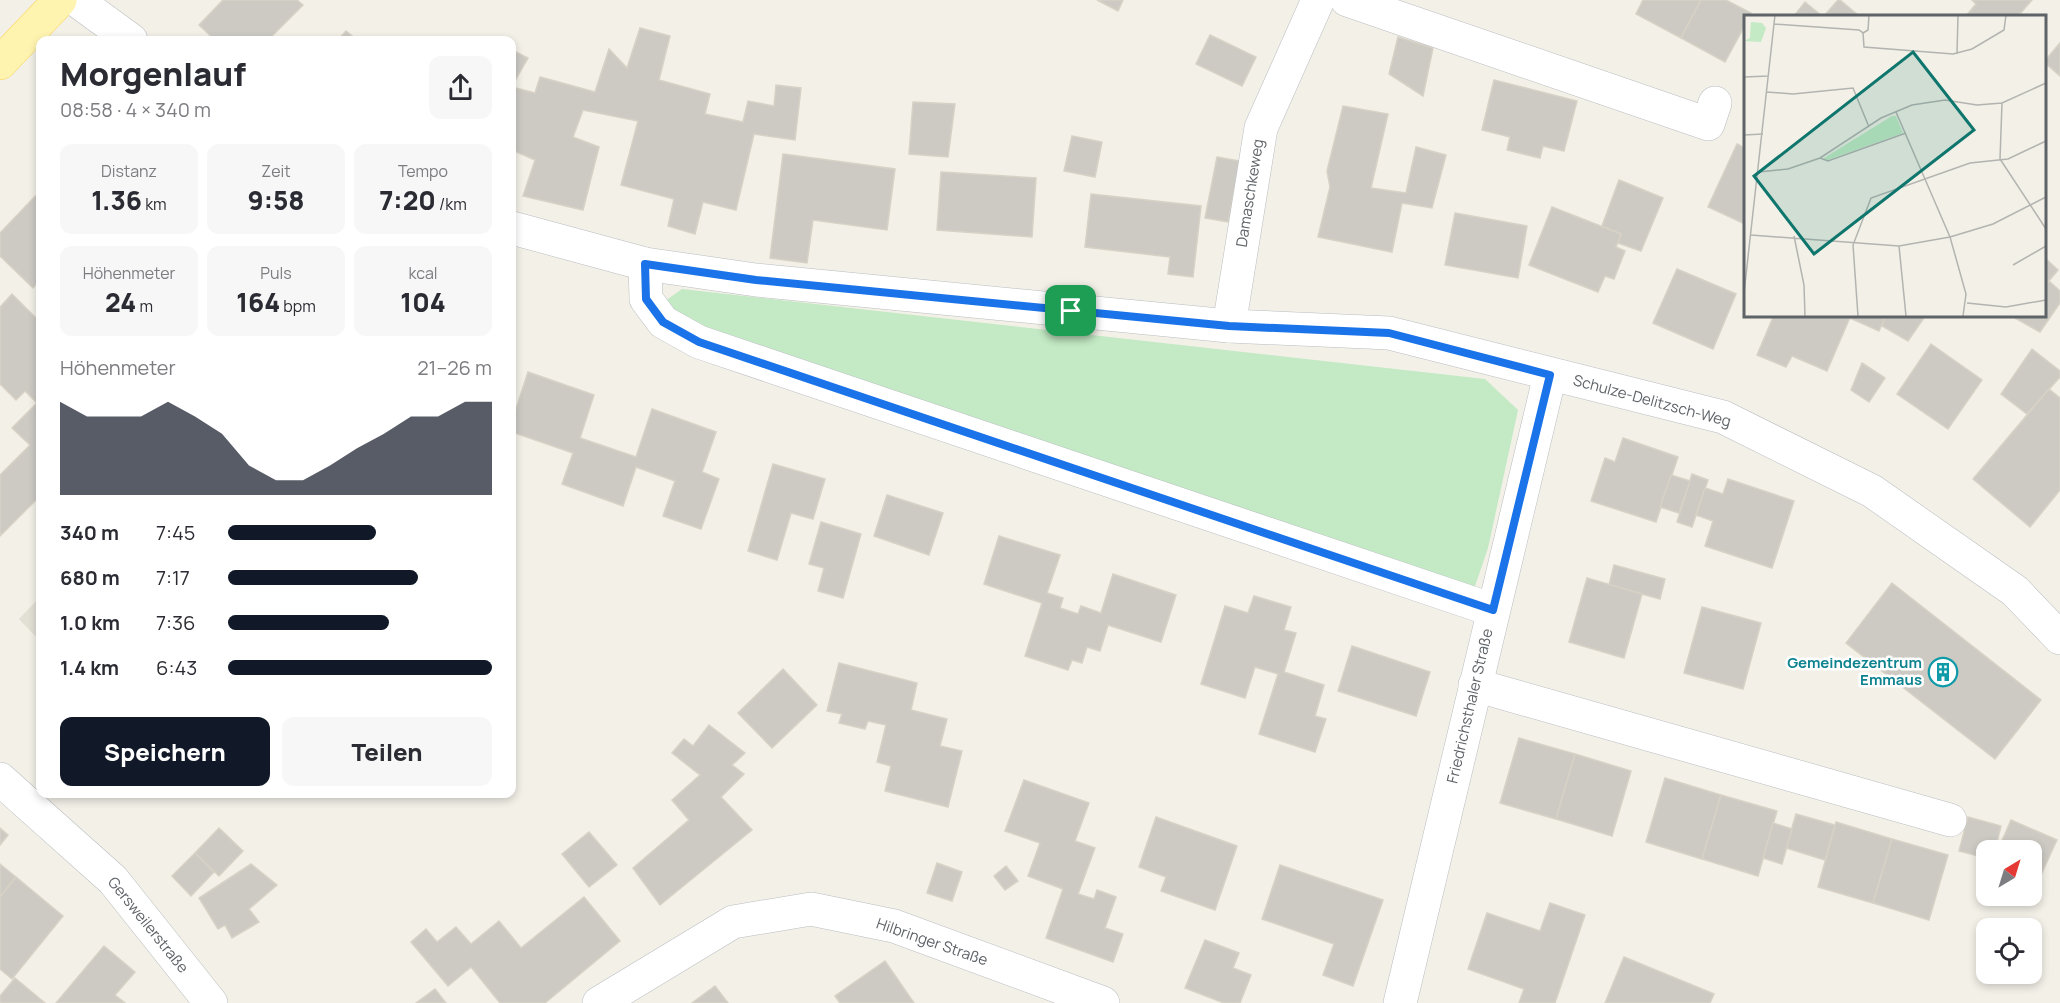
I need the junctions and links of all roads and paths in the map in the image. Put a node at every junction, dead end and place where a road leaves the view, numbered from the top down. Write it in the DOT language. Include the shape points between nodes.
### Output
graph roads {
  1 [pos="60,0"];
  2 [pos="76,0"];
  3 [pos="1318,0"];
  4 [pos="1347,0"];
  5 [pos="126,36"];
  6 [pos="0,63"];
  7 [pos="1715,103"];
  8 [pos="516,229"];
  9 [pos="645,264"];
  10 [pos="1229,326"];
  11 [pos="1550,375"];
  12 [pos="1493,610"];
  13 [pos="2060,638"];
  14 [pos="1475,685"];
  15 [pos="0,779"];
  16 [pos="1950,820"];
  17 [pos="211,1003"];
  18 [pos="599,1003"];
  19 [pos="1103,1003"];
  20 [pos="1400,1003"];
  1 -- 6 [label="main road"];
  2 -- 5 [label="street"];
  3 -- 10 [label="street, Damaschkeweg" via="1261,128"];
  4 -- 7 [label="street" via="1708,124"];
  8 -- 9 [label="street, Schulze-Delitzsch-Weg"];
  9 -- 10 [label="street, Schulze-Delitzsch-Weg" via="756,280"];
  9 -- 12 [label="street" via="646,299 663,322 699,342"];
  10 -- 11 [label="street, Schulze-Delitzsch-Weg" via="1389,333"];
  11 -- 12 [label="street, Friedrichsthaler Straße"];
  11 -- 13 [label="street, Schulze-Delitzsch-Weg" via="1723,417 1872,491 2015,591"];
  12 -- 14 [label="street, Friedrichsthaler Straße"];
  14 -- 16 [label="street"];
  14 -- 20 [label="street, Friedrichsthaler Straße"];
  15 -- 17 [label="street, Gersweilerstraße" via="113,880"];
  18 -- 19 [label="street, Hilbringer Straße" via="733,922 811,909 894,926"];
}
